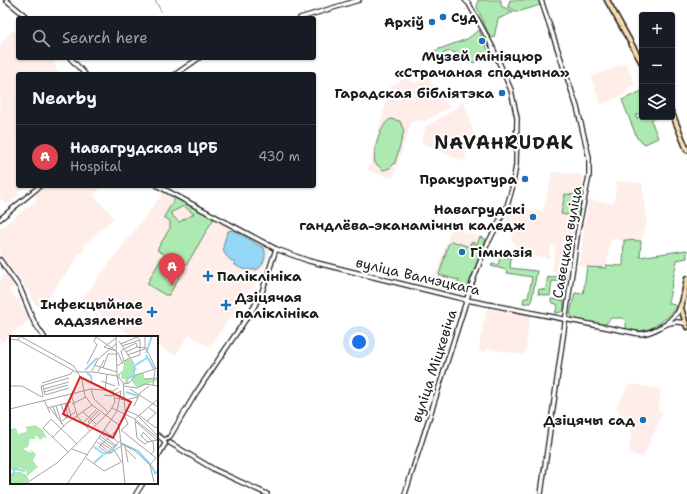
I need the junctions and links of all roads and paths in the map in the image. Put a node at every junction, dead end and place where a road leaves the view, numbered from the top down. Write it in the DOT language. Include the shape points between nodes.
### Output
graph roads {
  1 [pos="6,0"];
  2 [pos="359,0"];
  3 [pos="465,0"];
  4 [pos="472,0"];
  5 [pos="541,0"];
  6 [pos="607,0"];
  7 [pos="469,4"];
  8 [pos="26,16"];
  9 [pos="307,16"];
  10 [pos="639,58"];
  11 [pos="72,60"];
  12 [pos="196,60"];
  13 [pos="83,72"];
  14 [pos="179,72"];
  15 [pos="675,120"];
  16 [pos="687,150"];
  17 [pos="38,188"];
  18 [pos="162,188"];
  19 [pos="0,219"];
  20 [pos="276,249"];
  21 [pos="0,260"];
  22 [pos="687,279"];
  23 [pos="467,300"];
  24 [pos="682,304"];
  25 [pos="566,319"];
  26 [pos="666,324"];
  27 [pos="686,325"];
  28 [pos="43,336"];
  29 [pos="158,436"];
  30 [pos="170,441"];
  31 [pos="165,442"];
  32 [pos="158,456"];
  33 [pos="142,484"];
  34 [pos="136,494"];
  35 [pos="267,494"];
  36 [pos="405,494"];
  37 [pos="541,494"];
  1 -- 8 [label="street"];
  2 -- 9 [label="street"];
  3 -- 7 [label="street, вуліца Міцкевіча"];
  4 -- 7 [label="street"];
  5 -- 25 [label="street, Савецкая вуліца" via="577,108 590,157"];
  6 -- 10 [label="main road"];
  7 -- 23 [label="street, вуліца Міцкевіча" via="492,46 511,90 517,135 515,175 507,206 485,249"];
  11 -- 13 [label="street"];
  12 -- 14 [label="street"];
  15 -- 16 [label="main road"];
  17 -- 19 [label="street"];
  18 -- 20 [label="street, вуліца Валчэцкага"];
  20 -- 23 [label="street, вуліца Валчэцкага" via="318,264"];
  20 -- 30 [label="street" via="262,292 254,307 196,392"];
  21 -- 28 [label="street" via="20,288 34,322"];
  22 -- 24 [label="main road"];
  23 -- 25 [label="street, вуліца Валчэцкага"];
  23 -- 36 [label="street, вуліца Міцкевіча"];
  24 -- 26 [label="street"];
  24 -- 27 [label="main road" via="681,312"];
  25 -- 26 [label="street, вуліца Валчэцкага" via="640,334 653,332"];
  25 -- 37 [label="street, Савецкая вуліца"];
  26 -- 27 [label="street, вуліца Валчэцкага" via="675,321"];
  29 -- 31 [label="street"];
  30 -- 31 [label="street"];
  30 -- 35 [label="street" via="215,470"];
  31 -- 32 [label="street"];
  33 -- 34 [label="street"];
}
